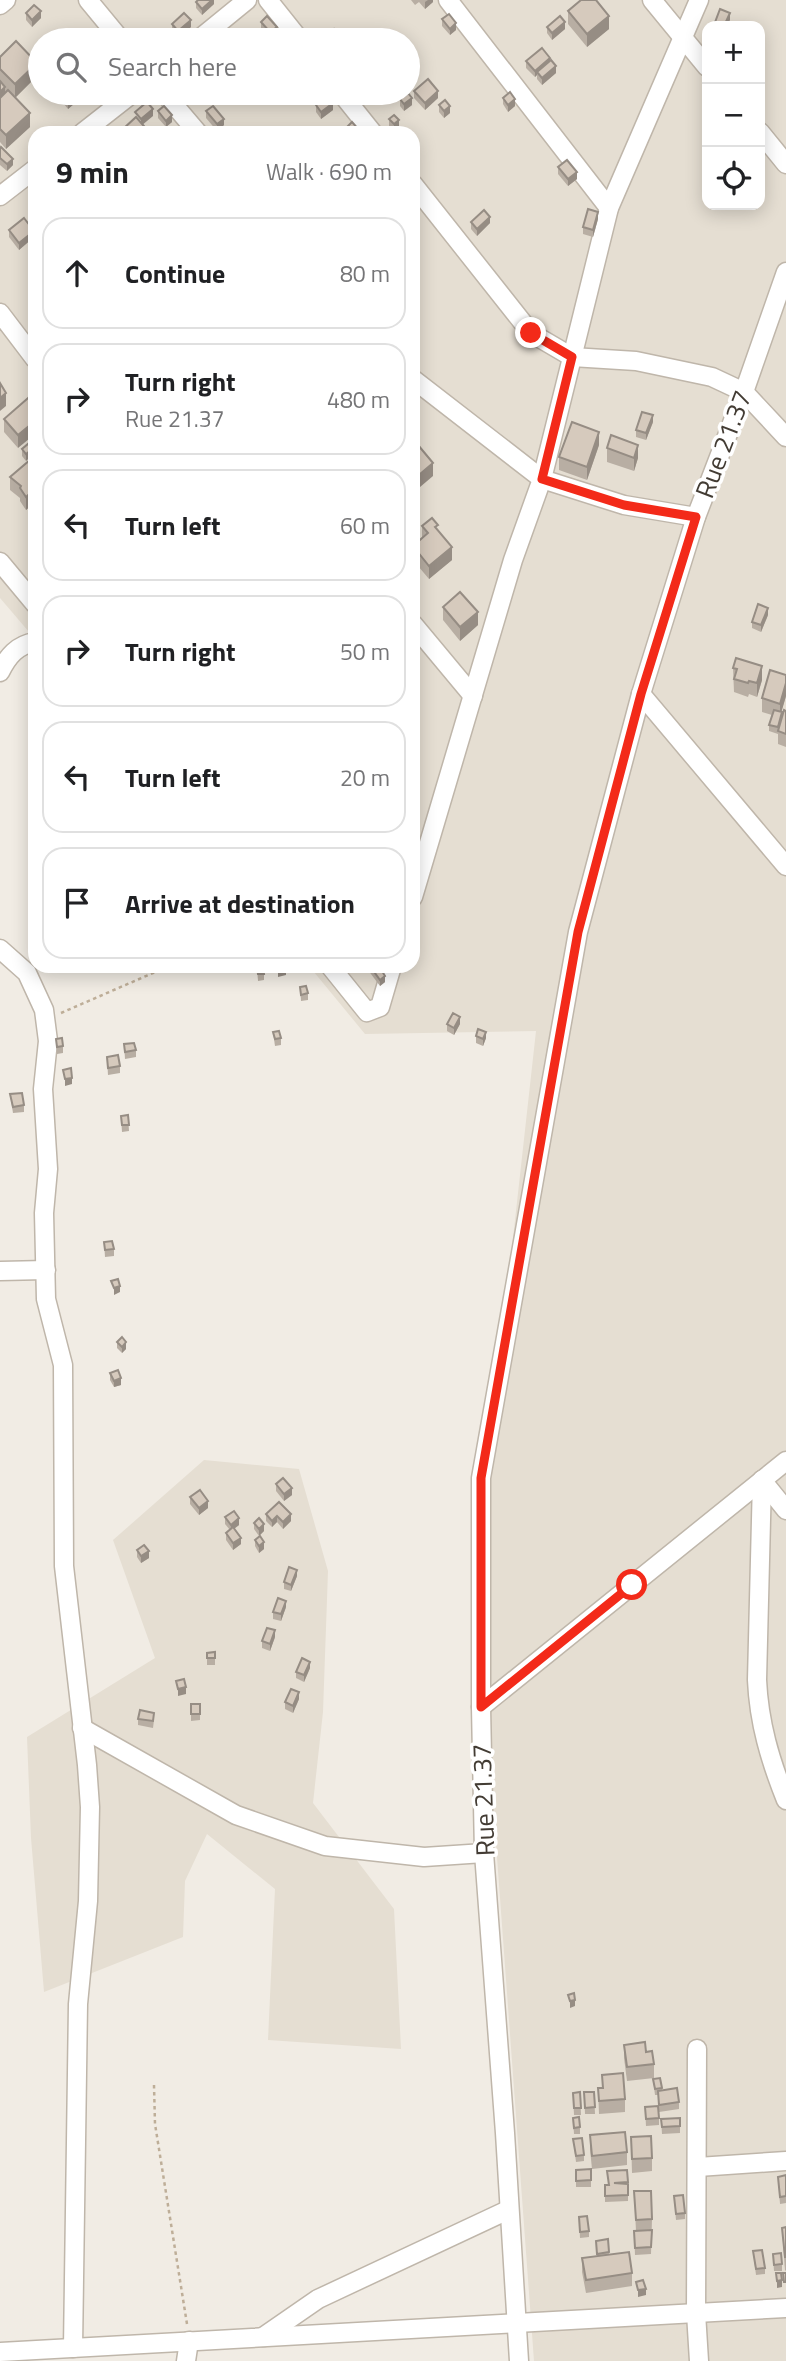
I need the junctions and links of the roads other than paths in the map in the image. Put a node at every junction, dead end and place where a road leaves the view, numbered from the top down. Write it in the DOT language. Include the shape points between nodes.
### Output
graph roads {
  1 [pos="6,0"];
  2 [pos="88,0"];
  3 [pos="247,0"];
  4 [pos="268,0"];
  5 [pos="448,0"];
  6 [pos="652,0"];
  7 [pos="699,0"];
  8 [pos="0,5"];
  9 [pos="111,28"];
  10 [pos="213,28"];
  11 [pos="290,28"];
  12 [pos="682,37"];
  13 [pos="702,61"];
  14 [pos="118,105"];
  15 [pos="174,105"];
  16 [pos="351,105"];
  17 [pos="91,126"];
  18 [pos="192,126"];
  19 [pos="367,126"];
  20 [pos="765,138"];
  21 [pos="786,164"];
  22 [pos="28,174"];
  23 [pos="420,193"];
  24 [pos="0,196"];
  25 [pos="609,208"];
  26 [pos="786,272"];
  27 [pos="0,313"];
  28 [pos="28,350"];
  29 [pos="572,357"];
  30 [pos="420,384"];
  31 [pos="744,392"];
  32 [pos="786,437"];
  33 [pos="542,479"];
  34 [pos="696,517"];
  35 [pos="0,562"];
  36 [pos="28,596"];
  37 [pos="420,632"];
  38 [pos="28,643"];
  39 [pos="0,672"];
  40 [pos="641,694"];
  41 [pos="473,696"];
  42 [pos="420,850"];
  43 [pos="425,856"];
  44 [pos="786,866"];
  45 [pos="420,873"];
  46 [pos="0,948"];
  47 [pos="336,973"];
  48 [pos="390,973"];
  49 [pos="46,1270"];
  50 [pos="0,1271"];
  51 [pos="786,1461"];
  52 [pos="762,1480"];
  53 [pos="786,1510"];
  54 [pos="481,1707"];
  55 [pos="82,1728"];
  56 [pos="786,1800"];
  57 [pos="484,1853"];
  58 [pos="697,2049"];
  59 [pos="786,2161"];
  60 [pos="698,2167"];
  61 [pos="508,2210"];
  62 [pos="786,2308"];
  63 [pos="696,2313"];
  64 [pos="516,2323"];
  65 [pos="262,2337"];
  66 [pos="189,2341"];
  67 [pos="73,2348"];
  68 [pos="0,2351"];
  69 [pos="186,2361"];
  70 [pos="519,2361"];
  71 [pos="699,2361"];
  1 -- 8 [label="street"];
  2 -- 9 [label="street"];
  3 -- 10 [label="street"];
  4 -- 11 [label="street"];
  5 -- 25 [label="street"];
  6 -- 12 [label="street"];
  7 -- 12 [label="street"];
  12 -- 13 [label="street"];
  12 -- 25 [label="street"];
  14 -- 17 [label="street"];
  15 -- 18 [label="street"];
  16 -- 19 [label="street"];
  20 -- 21 [label="street"];
  22 -- 24 [label="street"];
  23 -- 29 [label="street" via="531,333"];
  25 -- 29 [label="street"];
  26 -- 31 [label="street, Rue 21.37"];
  27 -- 28 [label="street"];
  29 -- 31 [label="street" via="677,368"];
  29 -- 33 [label="street"];
  30 -- 33 [label="street"];
  31 -- 32 [label="street"];
  31 -- 34 [label="street, Rue 21.37"];
  33 -- 34 [label="street" via="624,505"];
  33 -- 41 [label="street"];
  34 -- 40 [label="street, Rue 21.37"];
  35 -- 36 [label="street"];
  37 -- 41 [label="street"];
  38 -- 39 [label="street" via="8,657"];
  40 -- 44 [label="street"];
  40 -- 54 [label="street, Rue 21.37" via="578,932 481,1478"];
  41 -- 43 [label="street"];
  42 -- 43 [label="street"];
  43 -- 45 [label="street"];
  46 -- 49 [label="street" via="27,973 44,1010 48,1041 43,1089 48,1169"];
  47 -- 48 [label="street" via="367,1012 380,1007"];
  49 -- 50 [label="street"];
  49 -- 55 [label="street" via="46,1299 63,1365 64,1566"];
  51 -- 52 [label="street"];
  52 -- 53 [label="street"];
  52 -- 54 [label="street"];
  52 -- 56 [label="street" via="759,1712 767,1751"];
  54 -- 57 [label="street, Rue 21.37"];
  55 -- 57 [label="street" via="236,1815 325,1846 424,1857"];
  55 -- 67 [label="street" via="90,1820 78,2004"];
  57 -- 61 [label="street, Rue 21.37"];
  58 -- 60 [label="street"];
  59 -- 60 [label="street"];
  60 -- 63 [label="street"];
  61 -- 64 [label="street, Rue 21.37"];
  61 -- 65 [label="street" via="318,2299"];
  62 -- 63 [label="street"];
  63 -- 64 [label="street"];
  63 -- 71 [label="street"];
  64 -- 65 [label="street"];
  64 -- 70 [label="street, Rue 21.37"];
  65 -- 66 [label="street"];
  66 -- 67 [label="street"];
  66 -- 69 [label="street"];
  67 -- 68 [label="street"];
}
